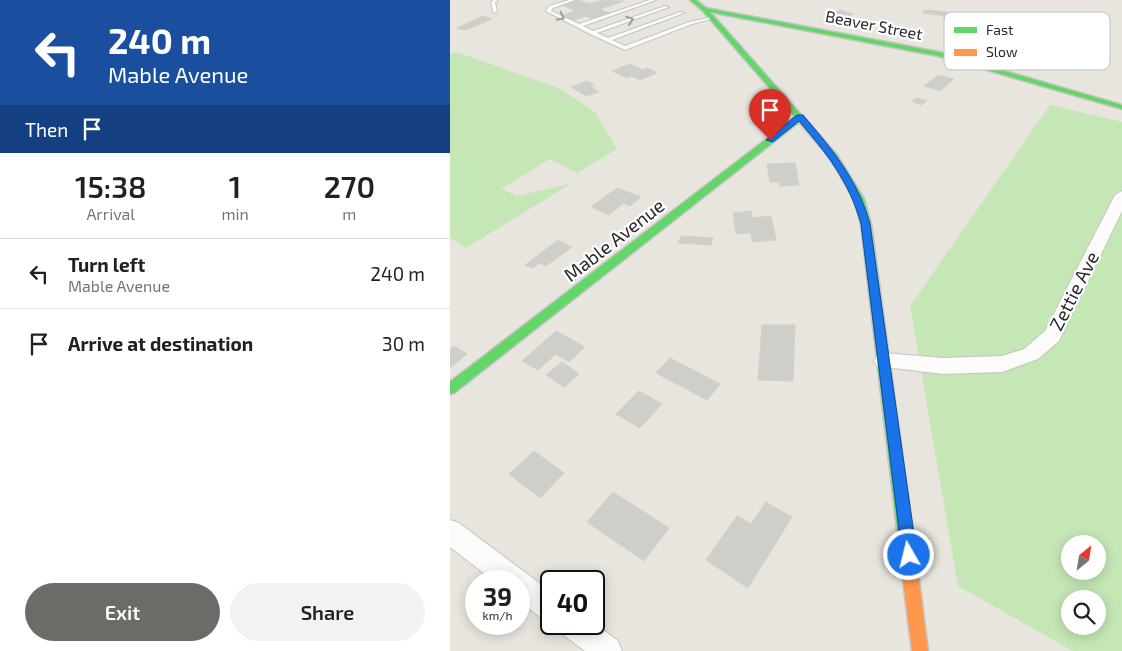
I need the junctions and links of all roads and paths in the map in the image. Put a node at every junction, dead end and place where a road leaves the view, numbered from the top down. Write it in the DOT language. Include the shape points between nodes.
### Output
graph roads {
  1 [pos="496,0"];
  2 [pos="573,0"];
  3 [pos="653,0"];
  4 [pos="693,0"];
  5 [pos="667,6"];
  6 [pos="704,9"];
  7 [pos="495,12"];
  8 [pos="682,13"];
  9 [pos="713,18"];
  10 [pos="691,23"];
  11 [pos="578,26"];
  12 [pos="592,33"];
  13 [pos="607,40"];
  14 [pos="944,55"];
  15 [pos="994,70"];
  16 [pos="1122,107"];
  17 [pos="800,116"];
  18 [pos="1122,195"];
  19 [pos="884,361"];
  20 [pos="450,390"];
  21 [pos="450,532"];
  22 [pos="500,570"];
  23 [pos="587,635"];
  24 [pos="608,651"];
  25 [pos="920,651"];
  1 -- 7 [label="lane" via="493,2"];
  2 -- 11 [label="lane, one-way" via="548,11"];
  3 -- 5 [label="lane"];
  3 -- 11 [label="lane"];
  4 -- 6 [label="street"];
  5 -- 8 [label="lane"];
  12 -- 5 [label="lane, one-way"];
  6 -- 9 [label="street"];
  6 -- 14 [label="street, Beaver Street"];
  8 -- 10 [label="lane"];
  8 -- 13 [label="lane"];
  9 -- 10 [label="lane"];
  9 -- 17 [label="street"];
  10 -- 13 [label="lane" via="625,48"];
  11 -- 12 [label="lane"];
  12 -- 13 [label="lane"];
  15 -- 16 [label="street, Beaver Street"];
  17 -- 19 [label="street" via="834,157 859,199 866,224"];
  17 -- 20 [label="street, Mable Avenue"];
  18 -- 19 [label="street, Zettie Ave" via="1052,336 1031,354 1002,364 943,366"];
  19 -- 25 [label="street"];
  21 -- 22 [label="street"];
  23 -- 24 [label="street"];
}
